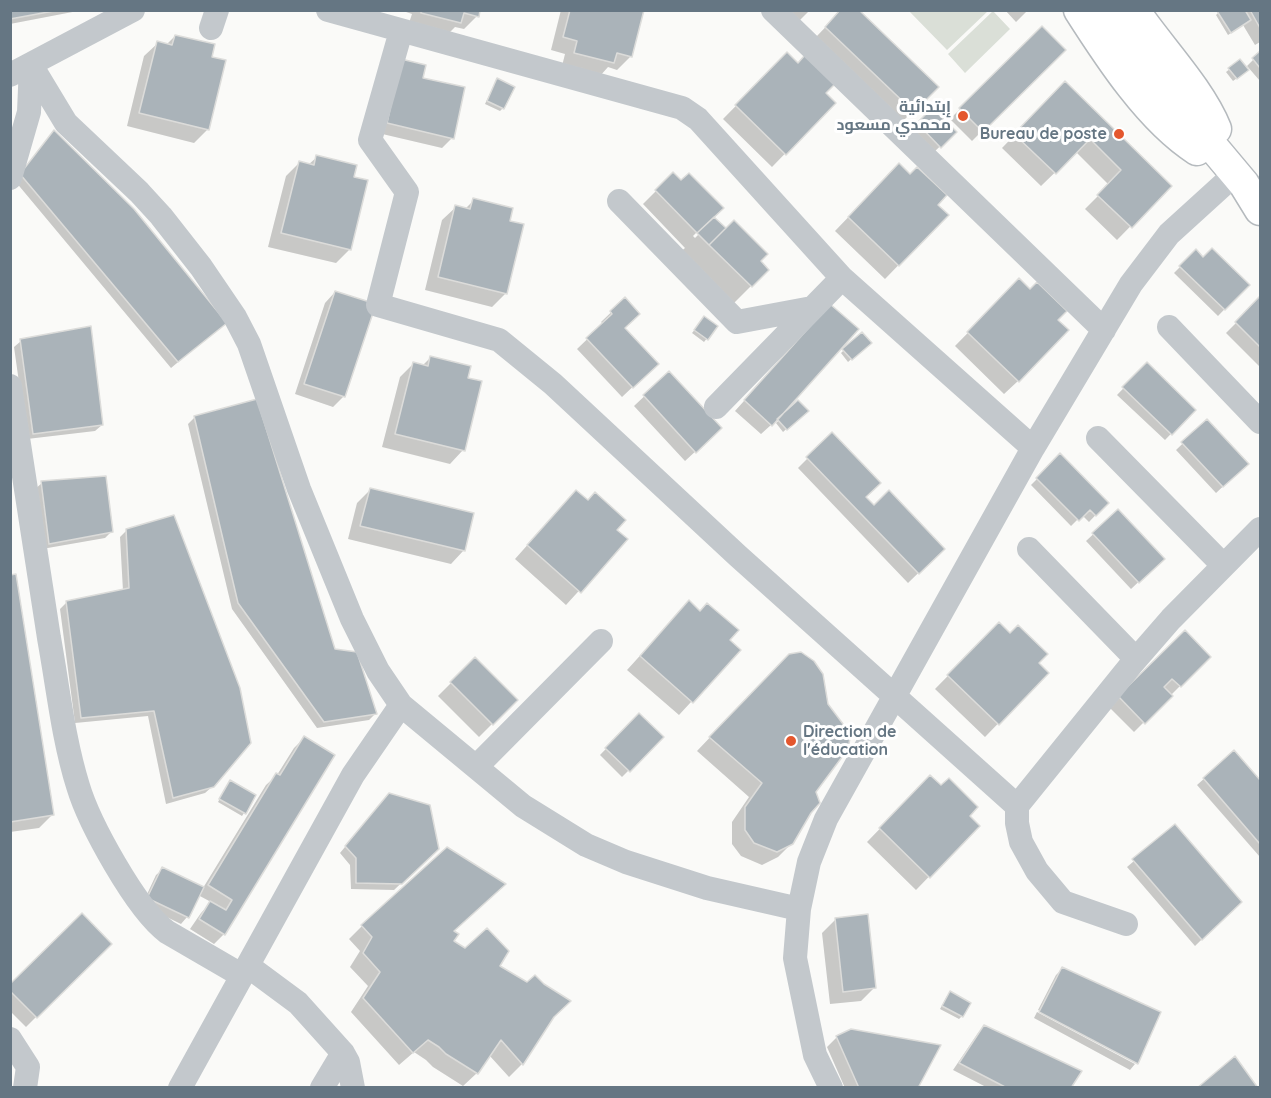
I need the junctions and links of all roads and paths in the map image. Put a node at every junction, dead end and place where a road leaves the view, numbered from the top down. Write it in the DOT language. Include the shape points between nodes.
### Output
graph roads {
  1 [pos="133,10"];
  2 [pos="328,10"];
  3 [pos="773,10"];
  4 [pos="1078,10"];
  5 [pos="1105,10"];
  6 [pos="1134,10"];
  7 [pos="401,32"];
  8 [pos="21,70"];
  9 [pos="10,178"];
  10 [pos="1250,182"];
  11 [pos="619,201"];
  12 [pos="1260,210"];
  13 [pos="842,278"];
  14 [pos="812,308"];
  15 [pos="1169,327"];
  16 [pos="1104,330"];
  17 [pos="10,386"];
  18 [pos="716,407"];
  19 [pos="1260,422"];
  20 [pos="1098,438"];
  21 [pos="1033,448"];
  22 [pos="1260,529"];
  23 [pos="1029,549"];
  24 [pos="1223,565"];
  25 [pos="602,641"];
  26 [pos="1136,659"];
  27 [pos="894,697"];
  28 [pos="402,705"];
  29 [pos="476,767"];
  30 [pos="1017,806"];
  31 [pos="799,909"];
  32 [pos="1126,924"];
  33 [pos="244,971"];
  34 [pos="10,1039"];
  35 [pos="343,1053"];
  36 [pos="25,1088"];
  37 [pos="180,1088"];
  38 [pos="322,1088"];
  39 [pos="353,1088"];
  40 [pos="831,1088"];
  1 -- 8 [label="street"];
  2 -- 7 [label="street"];
  3 -- 16 [label="street"];
  4 -- 10 [label="main road" via="1118,69 1164,122 1186,143"];
  5 -- 10 [label="main road" via="1140,60"];
  6 -- 10 [label="main road" via="1213,120"];
  7 -- 13 [label="street" via="682,108 698,119"];
  7 -- 27 [label="street" via="370,140 407,192 378,305 499,340 553,384"];
  8 -- 9 [label="street" via="29,112"];
  8 -- 28 [label="street" via="66,123 161,216 236,317 352,619 378,671"];
  10 -- 12 [label="main road"];
  10 -- 16 [label="street" via="1169,234 1131,284"];
  11 -- 14 [label="street" via="737,322"];
  13 -- 14 [label="street"];
  13 -- 21 [label="street"];
  14 -- 18 [label="street"];
  15 -- 19 [label="street"];
  16 -- 21 [label="street"];
  17 -- 33 [label="street" via="63,720 84,803 111,858 156,923"];
  20 -- 24 [label="street"];
  21 -- 27 [label="street"];
  22 -- 24 [label="street"];
  23 -- 26 [label="street"];
  24 -- 26 [label="street"];
  25 -- 29 [label="street"];
  26 -- 30 [label="street"];
  27 -- 30 [label="street"];
  27 -- 31 [label="street" via="826,819 809,862"];
  28 -- 29 [label="street"];
  28 -- 33 [label="street" via="353,775"];
  29 -- 31 [label="street" via="523,806 586,845 707,888"];
  30 -- 32 [label="street" via="1021,842 1037,871 1063,902"];
  31 -- 40 [label="street" via="795,958 815,1055"];
  33 -- 35 [label="street" via="298,1004"];
  33 -- 37 [label="street"];
  34 -- 36 [label="street" via="28,1067"];
  35 -- 38 [label="street"];
  35 -- 39 [label="street"];
}
